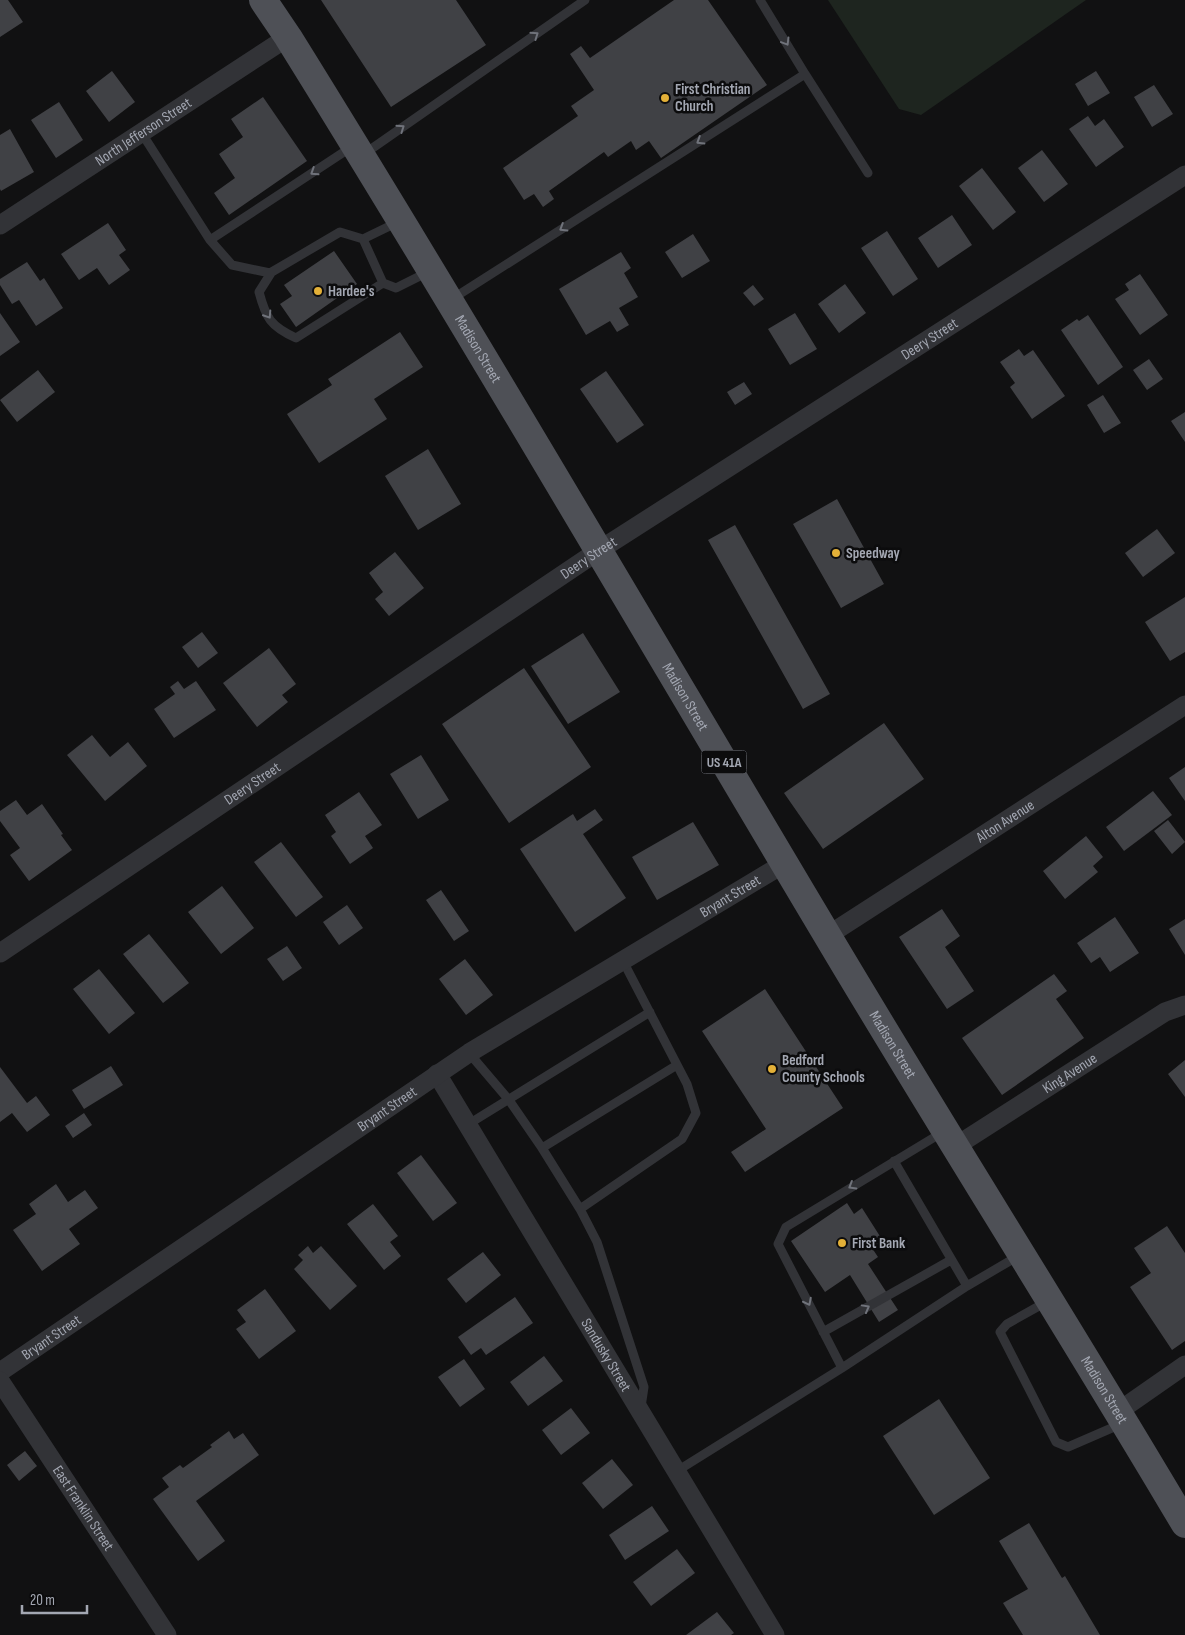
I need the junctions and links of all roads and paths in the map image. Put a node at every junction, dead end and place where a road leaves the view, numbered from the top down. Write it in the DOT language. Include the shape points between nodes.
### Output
graph roads {
  1 [pos="585,0"];
  2 [pos="760,0"];
  3 [pos="270,2"];
  4 [pos="288,37"];
  5 [pos="805,74"];
  6 [pos="141,132"];
  7 [pos="358,150"];
  8 [pos="868,173"];
  9 [pos="1185,175"];
  10 [pos="401,220"];
  11 [pos="0,225"];
  12 [pos="364,239"];
  13 [pos="210,240"];
  14 [pos="432,270"];
  15 [pos="271,273"];
  16 [pos="383,283"];
  17 [pos="450,300"];
  18 [pos="598,551"];
  19 [pos="1185,705"];
  20 [pos="784,863"];
  21 [pos="827,936"];
  22 [pos="0,953"];
  23 [pos="623,961"];
  24 [pos="1185,1005"];
  25 [pos="650,1012"];
  26 [pos="469,1052"];
  27 [pos="677,1065"];
  28 [pos="437,1074"];
  29 [pos="509,1100"];
  30 [pos="468,1125"];
  31 [pos="951,1138"];
  32 [pos="542,1148"];
  33 [pos="894,1161"];
  34 [pos="580,1209"];
  35 [pos="1022,1254"];
  36 [pos="951,1260"];
  37 [pos="967,1286"];
  38 [pos="1050,1299"];
  39 [pos="823,1332"];
  40 [pos="1185,1365"];
  41 [pos="842,1368"];
  42 [pos="0,1372"];
  43 [pos="0,1382"];
  44 [pos="640,1410"];
  45 [pos="1122,1417"];
  46 [pos="677,1472"];
  47 [pos="1185,1524"];
  48 [pos="168,1635"];
  49 [pos="776,1635"];
  7 -- 1 [label="lane, one-way"];
  2 -- 5 [label="lane, one-way"];
  3 -- 4 [label="main road, Madison Street / US 41A"];
  4 -- 6 [label="street, North Jefferson Street"];
  4 -- 7 [label="main road, Madison Street / US 41A"];
  5 -- 8 [label="lane"];
  5 -- 17 [label="lane, one-way"];
  6 -- 11 [label="street, North Jefferson Street"];
  6 -- 13 [label="lane"];
  7 -- 10 [label="main road, Madison Street / US 41A"];
  7 -- 13 [label="lane, one-way"];
  9 -- 18 [label="street, Deery Street"];
  10 -- 12 [label="lane"];
  10 -- 14 [label="main road, Madison Street / US 41A"];
  12 -- 15 [label="lane" via="340,232"];
  12 -- 16 [label="lane"];
  13 -- 15 [label="lane" via="232,265"];
  14 -- 16 [label="lane" via="396,288"];
  14 -- 17 [label="main road, Madison Street / US 41A"];
  15 -- 16 [label="lane, one-way" via="259,292 265,313 279,330 296,338"];
  17 -- 18 [label="main road, Madison Street / US 41A"];
  18 -- 20 [label="main road, Madison Street / US 41A"];
  18 -- 22 [label="street, Deery Street"];
  19 -- 21 [label="street, Alton Avenue"];
  20 -- 21 [label="main road, Madison Street / US 41A"];
  20 -- 23 [label="street, Bryant Street"];
  21 -- 31 [label="main road, Madison Street / US 41A"];
  23 -- 25 [label="lane"];
  23 -- 26 [label="street, Bryant Street"];
  24 -- 31 [label="street, King Avenue" via="1165,1012"];
  25 -- 27 [label="lane"];
  25 -- 29 [label="lane"];
  26 -- 28 [label="street, Bryant Street"];
  26 -- 29 [label="lane"];
  27 -- 32 [label="lane"];
  27 -- 34 [label="lane" via="696,1113 682,1139"];
  28 -- 30 [label="street, Sandusky Street"];
  28 -- 42 [label="street, Bryant Street"];
  29 -- 30 [label="lane"];
  29 -- 32 [label="lane"];
  30 -- 44 [label="street, Sandusky Street"];
  31 -- 33 [label="lane"];
  31 -- 35 [label="main road, Madison Street / US 41A"];
  32 -- 34 [label="lane"];
  33 -- 36 [label="lane"];
  33 -- 39 [label="lane, one-way" via="786,1227 778,1244"];
  34 -- 44 [label="lane" via="597,1242 644,1387"];
  35 -- 37 [label="lane"];
  35 -- 38 [label="main road, Madison Street / US 41A"];
  36 -- 37 [label="lane"];
  39 -- 36 [label="lane, one-way"];
  37 -- 41 [label="lane"];
  38 -- 45 [label="main road, Madison Street / US 41A"];
  38 -- 45 [label="lane" via="1007,1324 1000,1332 1056,1442 1068,1447"];
  39 -- 41 [label="lane"];
  40 -- 45 [label="street"];
  41 -- 46 [label="lane"];
  43 -- 48 [label="street, East Franklin Street"];
  44 -- 46 [label="street, Sandusky Street"];
  45 -- 47 [label="main road, Madison Street / US 41A"];
  46 -- 49 [label="street, Sandusky Street"];
}
